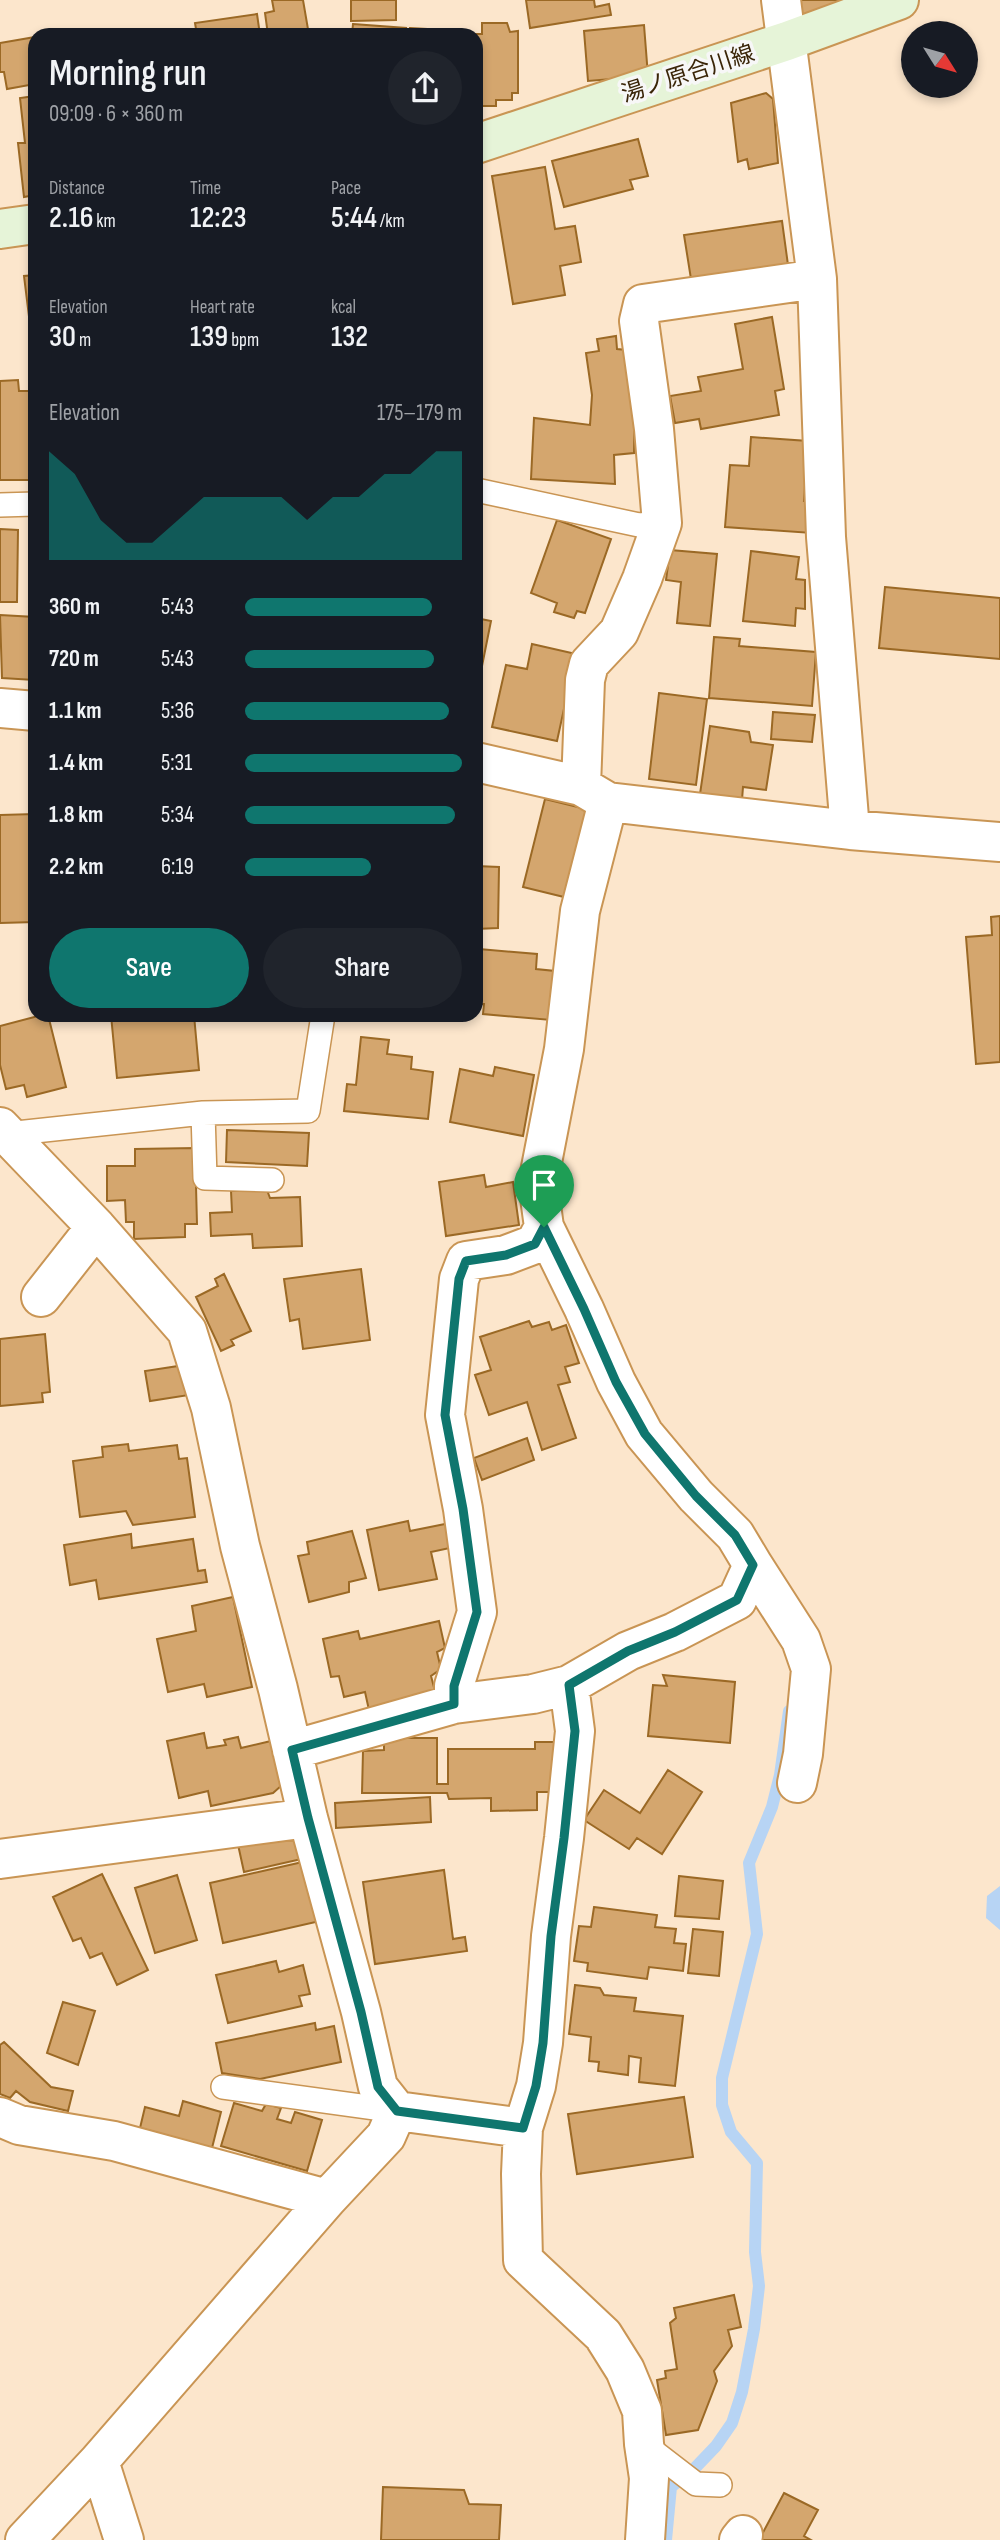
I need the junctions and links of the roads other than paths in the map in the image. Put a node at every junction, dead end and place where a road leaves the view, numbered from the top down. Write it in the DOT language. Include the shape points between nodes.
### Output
graph roads {
  1 [pos="781,0"];
  2 [pos="899,0"];
  3 [pos="787,41"];
  4 [pos="483,142"];
  5 [pos="28,225"];
  6 [pos="0,229"];
  7 [pos="817,279"];
  8 [pos="483,492"];
  9 [pos="28,504"];
  10 [pos="0,505"];
  11 [pos="662,523"];
  12 [pos="0,708"];
  13 [pos="28,710"];
  14 [pos="483,764"];
  15 [pos="594,794"];
  16 [pos="850,830"];
  17 [pos="1000,842"];
  18 [pos="322,1022"];
  19 [pos="204,1113"];
  20 [pos="4,1131"];
  21 [pos="272,1180"];
  22 [pos="96,1227"];
  23 [pos="544,1227"];
  24 [pos="41,1297"];
  25 [pos="753,1565"];
  26 [pos="569,1685"];
  27 [pos="454,1704"];
  28 [pos="292,1750"];
  29 [pos="797,1783"];
  30 [pos="308,1818"];
  31 [pos="0,1859"];
  32 [pos="223,2088"];
  33 [pos="397,2111"];
  34 [pos="0,2117"];
  35 [pos="523,2128"];
  36 [pos="327,2199"];
  37 [pos="644,2444"];
  38 [pos="99,2461"];
  39 [pos="720,2485"];
  40 [pos="25,2540"];
  41 [pos="124,2540"];
  42 [pos="645,2540"];
  1 -- 3 [label="street"];
  2 -- 3 [label="main road, 湯ノ原合川線"];
  3 -- 4 [label="main road, 湯ノ原合川線"];
  3 -- 7 [label="street"];
  5 -- 6 [label="main road"];
  7 -- 11 [label="street" via="643,304 639,321"];
  7 -- 16 [label="street" via="826,537"];
  8 -- 11 [label="lane" via="639,525"];
  9 -- 10 [label="lane"];
  11 -- 15 [label="street" via="619,632 589,664 585,680"];
  12 -- 13 [label="street"];
  14 -- 15 [label="street"];
  15 -- 16 [label="street"];
  15 -- 23 [label="street" via="564,1049 538,1183"];
  16 -- 17 [label="street"];
  18 -- 19 [label="lane" via="308,1111"];
  19 -- 20 [label="lane"];
  19 -- 21 [label="lane" via="205,1178"];
  20 -- 22 [label="street"];
  22 -- 24 [label="street"];
  22 -- 28 [label="street" via="187,1331 211,1408 240,1546"];
  23 -- 25 [label="street" via="645,1434 735,1535"];
  23 -- 27 [label="street" via="535,1244 506,1255 466,1261 459,1279 445,1415 477,1612 454,1686"];
  25 -- 26 [label="street" via="737,1600 628,1651"];
  25 -- 29 [label="street" via="801,1640 811,1669"];
  26 -- 27 [label="street"];
  26 -- 35 [label="street" via="575,1731 543,2043"];
  27 -- 28 [label="street"];
  28 -- 30 [label="street"];
  30 -- 31 [label="street"];
  30 -- 33 [label="street" via="378,2087"];
  32 -- 33 [label="lane"];
  33 -- 35 [label="street"];
  33 -- 36 [label="street" via="386,2136"];
  34 -- 36 [label="street" via="19,2126 114,2141"];
  35 -- 37 [label="street" via="523,2260 603,2335 625,2370 642,2411"];
  36 -- 38 [label="street"];
  37 -- 39 [label="lane" via="696,2484"];
  37 -- 42 [label="street" via="649,2478"];
  38 -- 40 [label="street"];
  38 -- 41 [label="street"];
}
